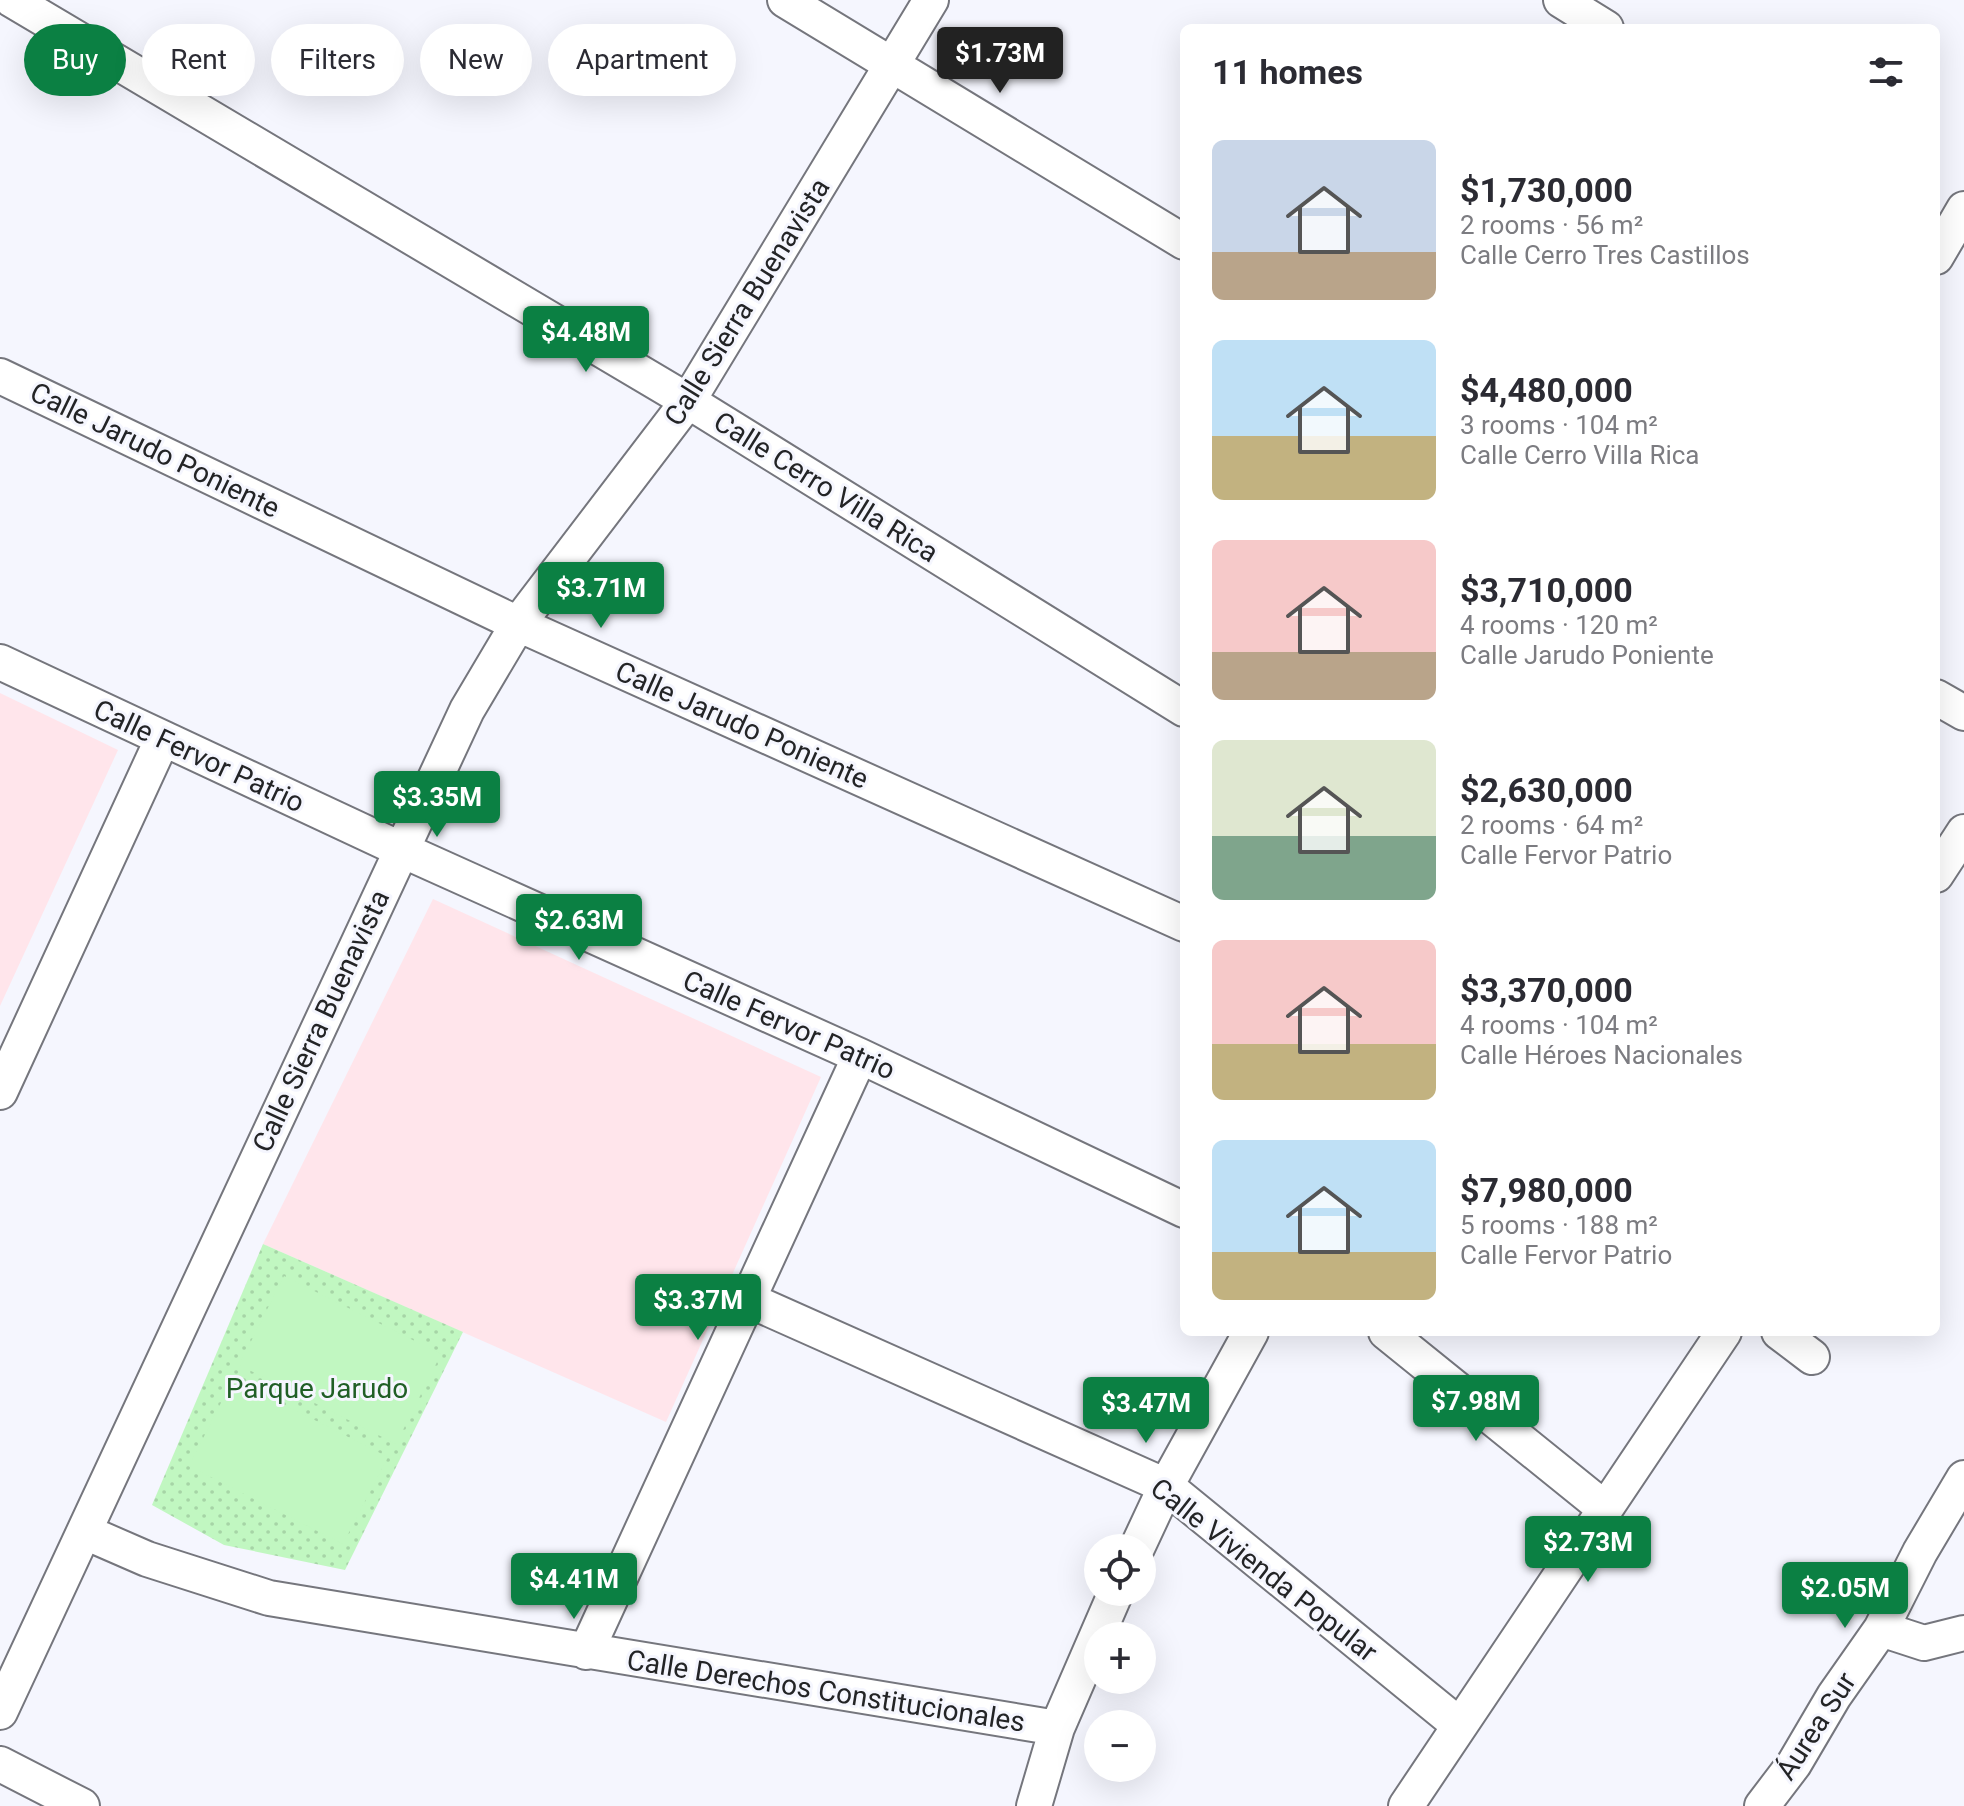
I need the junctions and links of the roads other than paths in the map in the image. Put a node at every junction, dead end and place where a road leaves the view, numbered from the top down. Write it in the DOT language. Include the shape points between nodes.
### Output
graph roads {
  1 [pos="12,0"];
  2 [pos="785,0"];
  3 [pos="931,0"];
  4 [pos="1561,0"];
  5 [pos="1600,24"];
  6 [pos="893,63"];
  7 [pos="1964,209"];
  8 [pos="1180,240"];
  9 [pos="1945,247"];
  10 [pos="0,376"];
  11 [pos="688,401"];
  12 [pos="518,624"];
  13 [pos="0,662"];
  14 [pos="1940,699"];
  15 [pos="1180,707"];
  16 [pos="1964,713"];
  17 [pos="162,740"];
  18 [pos="1964,832"];
  19 [pos="400,849"];
  20 [pos="1940,869"];
  21 [pos="1180,922"];
  22 [pos="860,1056"];
  23 [pos="0,1092"];
  24 [pos="1180,1208"];
  25 [pos="749,1300"];
  26 [pos="1249,1336"];
  27 [pos="1391,1336"];
  28 [pos="1721,1336"];
  29 [pos="1784,1336"];
  30 [pos="1812,1357"];
  31 [pos="1964,1478"];
  32 [pos="1166,1486"];
  33 [pos="1604,1508"];
  34 [pos="85,1532"];
  35 [pos="1144,1534"];
  36 [pos="1110,1606"];
  37 [pos="1881,1629"];
  38 [pos="1964,1633"];
  39 [pos="586,1652"];
  40 [pos="0,1712"];
  41 [pos="1459,1725"];
  42 [pos="1057,1728"];
  43 [pos="0,1764"];
  44 [pos="82,1806"];
  45 [pos="1034,1806"];
  46 [pos="1406,1806"];
  47 [pos="1762,1806"];
  1 -- 11 [label="street, Calle Cerro Villa Rica"];
  2 -- 6 [label="street"];
  3 -- 6 [label="street, Calle Sierra Buenavista"];
  4 -- 5 [label="street"];
  6 -- 8 [label="street"];
  6 -- 11 [label="street, Calle Sierra Buenavista"];
  7 -- 9 [label="street"];
  10 -- 12 [label="street, Calle Jarudo Poniente"];
  11 -- 12 [label="street, Calle Sierra Buenavista"];
  11 -- 15 [label="street, Calle Cerro Villa Rica"];
  12 -- 19 [label="street, Calle Sierra Buenavista" via="467,710"];
  12 -- 21 [label="street, Calle Jarudo Poniente"];
  13 -- 17 [label="street, Calle Fervor Patrio"];
  14 -- 16 [label="street"];
  17 -- 19 [label="street, Calle Fervor Patrio"];
  17 -- 23 [label="street"];
  18 -- 20 [label="street"];
  19 -- 22 [label="street, Calle Fervor Patrio"];
  19 -- 34 [label="street, Calle Sierra Buenavista"];
  22 -- 24 [label="street, Calle Fervor Patrio"];
  22 -- 25 [label="street"];
  25 -- 32 [label="street, Calle Vivienda Popular"];
  25 -- 39 [label="street"];
  26 -- 32 [label="street"];
  27 -- 33 [label="street"];
  28 -- 33 [label="street"];
  29 -- 30 [label="street"];
  31 -- 37 [label="street, Áurea Sur"];
  32 -- 35 [label="street"];
  32 -- 41 [label="street, Calle Vivienda Popular"];
  33 -- 41 [label="street"];
  34 -- 39 [label="street, Calle Derechos Constitucionales" via="269,1598"];
  34 -- 40 [label="street, Calle Sierra Buenavista"];
  36 -- 42 [label="street"];
  37 -- 38 [label="street" via="1924,1643"];
  37 -- 47 [label="street, Áurea Sur"];
  39 -- 42 [label="street, Calle Derechos Constitucionales"];
  41 -- 46 [label="street"];
  42 -- 45 [label="street"];
  43 -- 44 [label="street"];
}
